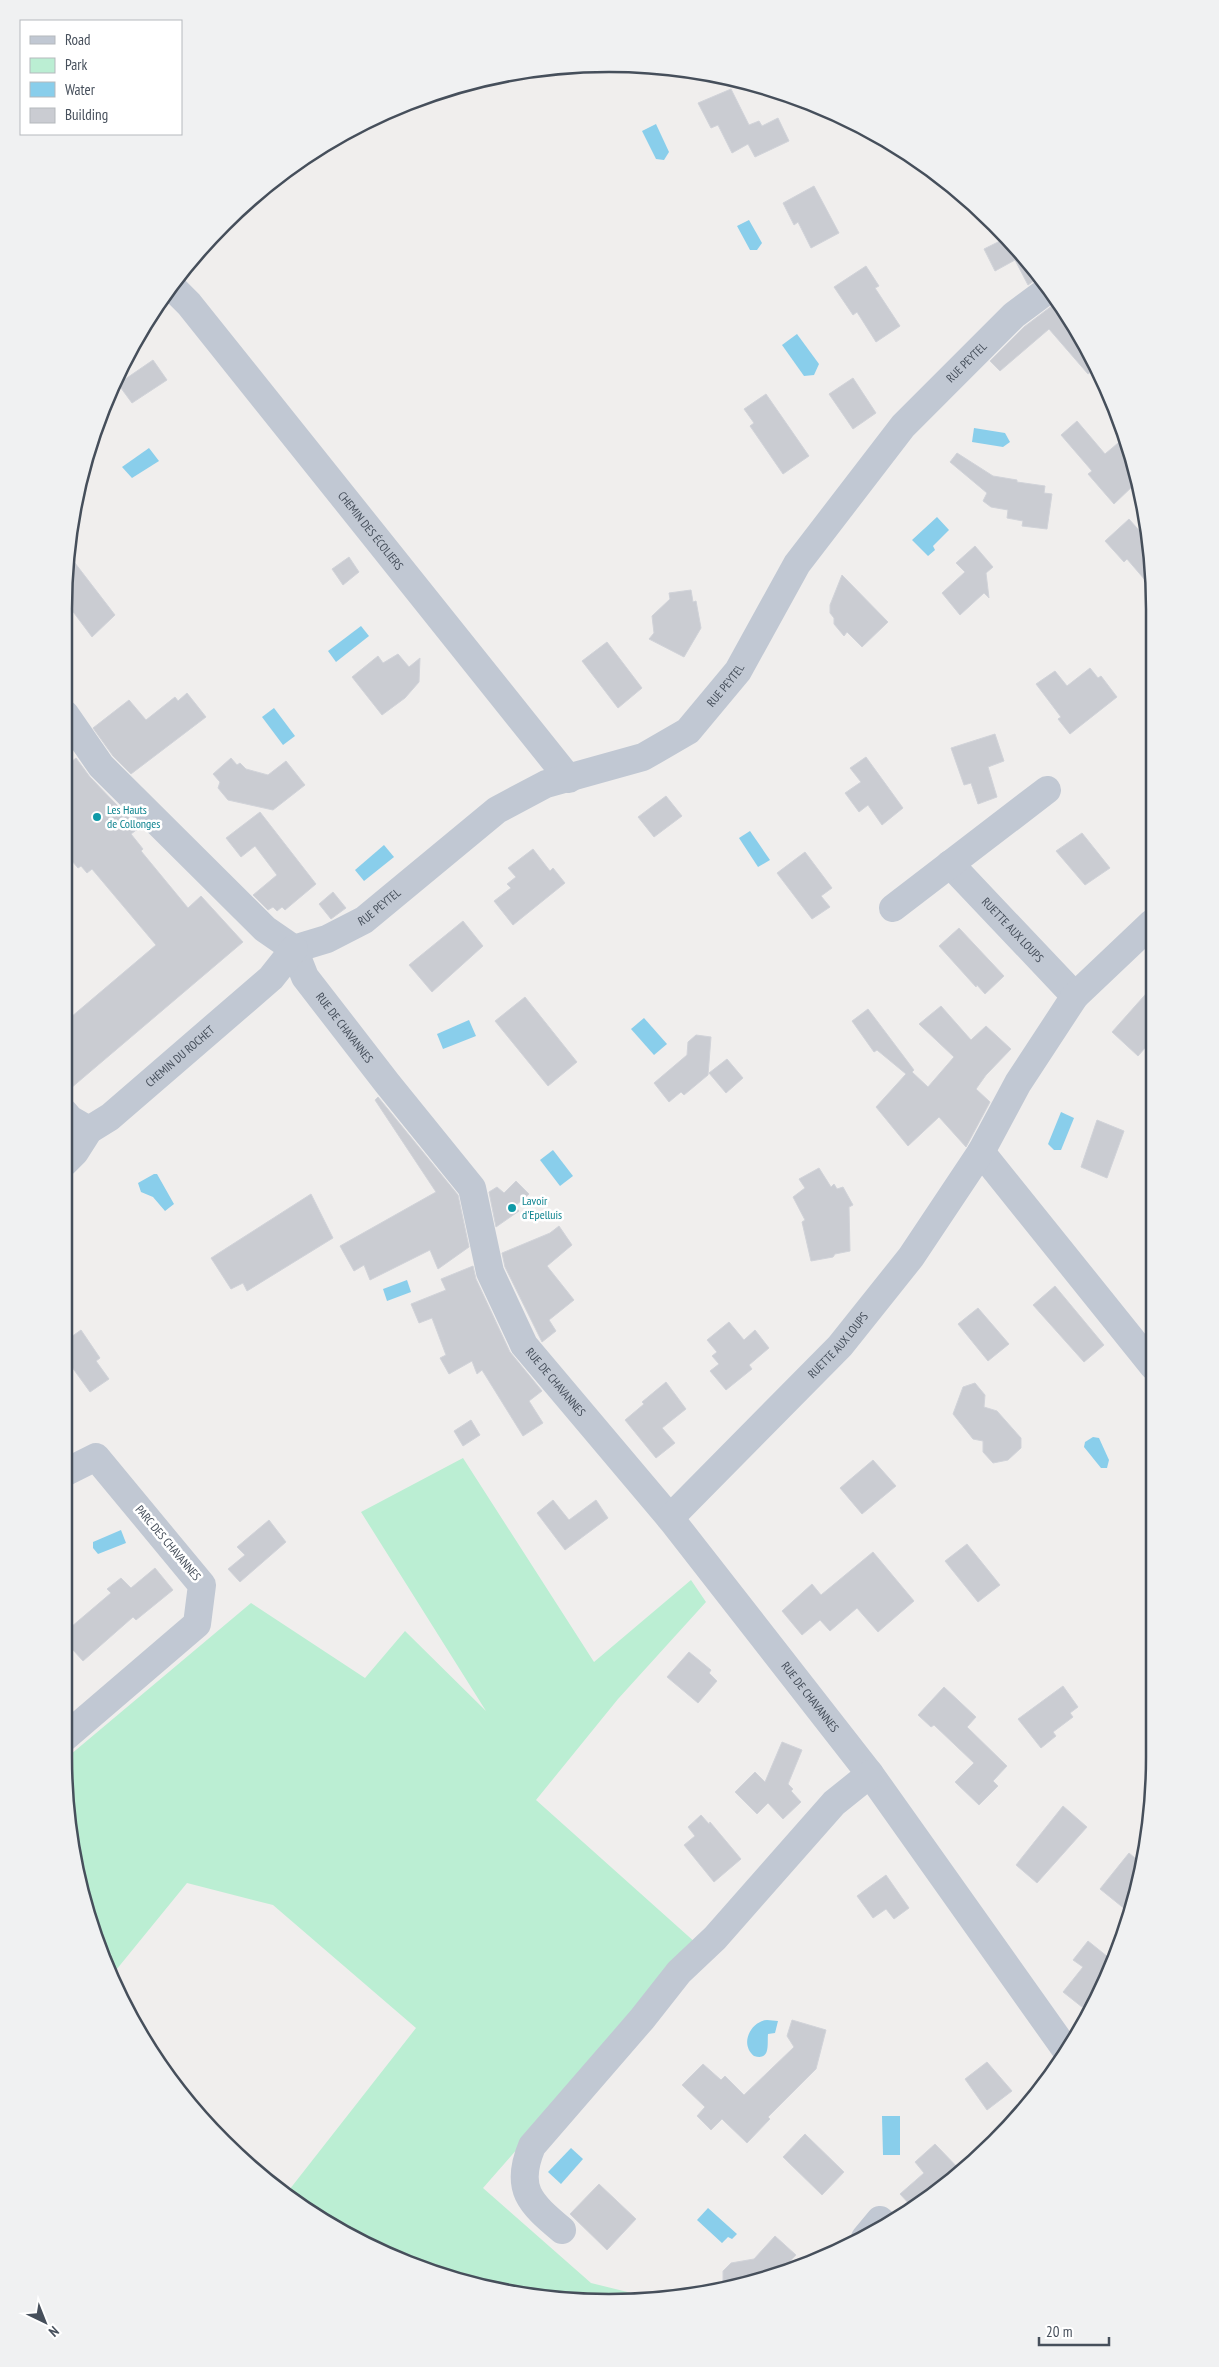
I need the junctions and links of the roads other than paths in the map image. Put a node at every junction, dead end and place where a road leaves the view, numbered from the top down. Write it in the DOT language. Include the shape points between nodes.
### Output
graph roads {
  1 [pos="177,292"];
  2 [pos="1043,293"];
  3 [pos="72,724"];
  4 [pos="569,778"];
  5 [pos="1047,790"];
  6 [pos="950,864"];
  7 [pos="893,908"];
  8 [pos="1146,929"];
  9 [pos="294,949"];
  10 [pos="1075,996"];
  11 [pos="72,1120"];
  12 [pos="89,1130"];
  13 [pos="981,1152"];
  14 [pos="72,1155"];
  15 [pos="1146,1357"];
  16 [pos="72,1469"];
  17 [pos="670,1518"];
  18 [pos="72,1731"];
  19 [pos="870,1774"];
  20 [pos="1063,2045"];
  21 [pos="562,2230"];
  1 -- 4 [label="street, CHEMIN DES ÉCOLIERS"];
  2 -- 4 [label="street, RUE PEYTEL" via="1014,315 903,426 796,564 738,671 688,731 643,757"];
  3 -- 9 [label="street" via="101,766 265,929"];
  4 -- 9 [label="street, RUE PEYTEL" via="546,784 497,810 364,920 327,939"];
  5 -- 6 [label="street"];
  6 -- 7 [label="street"];
  6 -- 10 [label="street, RUETTE AUX LOUPS"];
  8 -- 10 [label="street, RUETTE AUX LOUPS"];
  9 -- 12 [label="street, CHEMIN DU ROCHET" via="272,978 110,1117"];
  9 -- 17 [label="street, RUE DE CHAVANNES" via="305,978 472,1188 490,1272 524,1345"];
  10 -- 13 [label="street, RUETTE AUX LOUPS" via="1018,1082"];
  11 -- 12 [label="street"];
  12 -- 14 [label="street, CHEMIN DU ROCHET"];
  13 -- 15 [label="street"];
  13 -- 17 [label="street, RUETTE AUX LOUPS" via="911,1257 840,1346"];
  16 -- 18 [label="street, PARC DES CHAVANNES" via="96,1457 202,1584 197,1624"];
  17 -- 19 [label="street, RUE DE CHAVANNES"];
  19 -- 20 [label="street, RUE DE CHAVANNES"];
  19 -- 21 [label="street" via="834,1803 715,1938 679,1972 532,2146 523,2166 524,2184 532,2202"];
}
